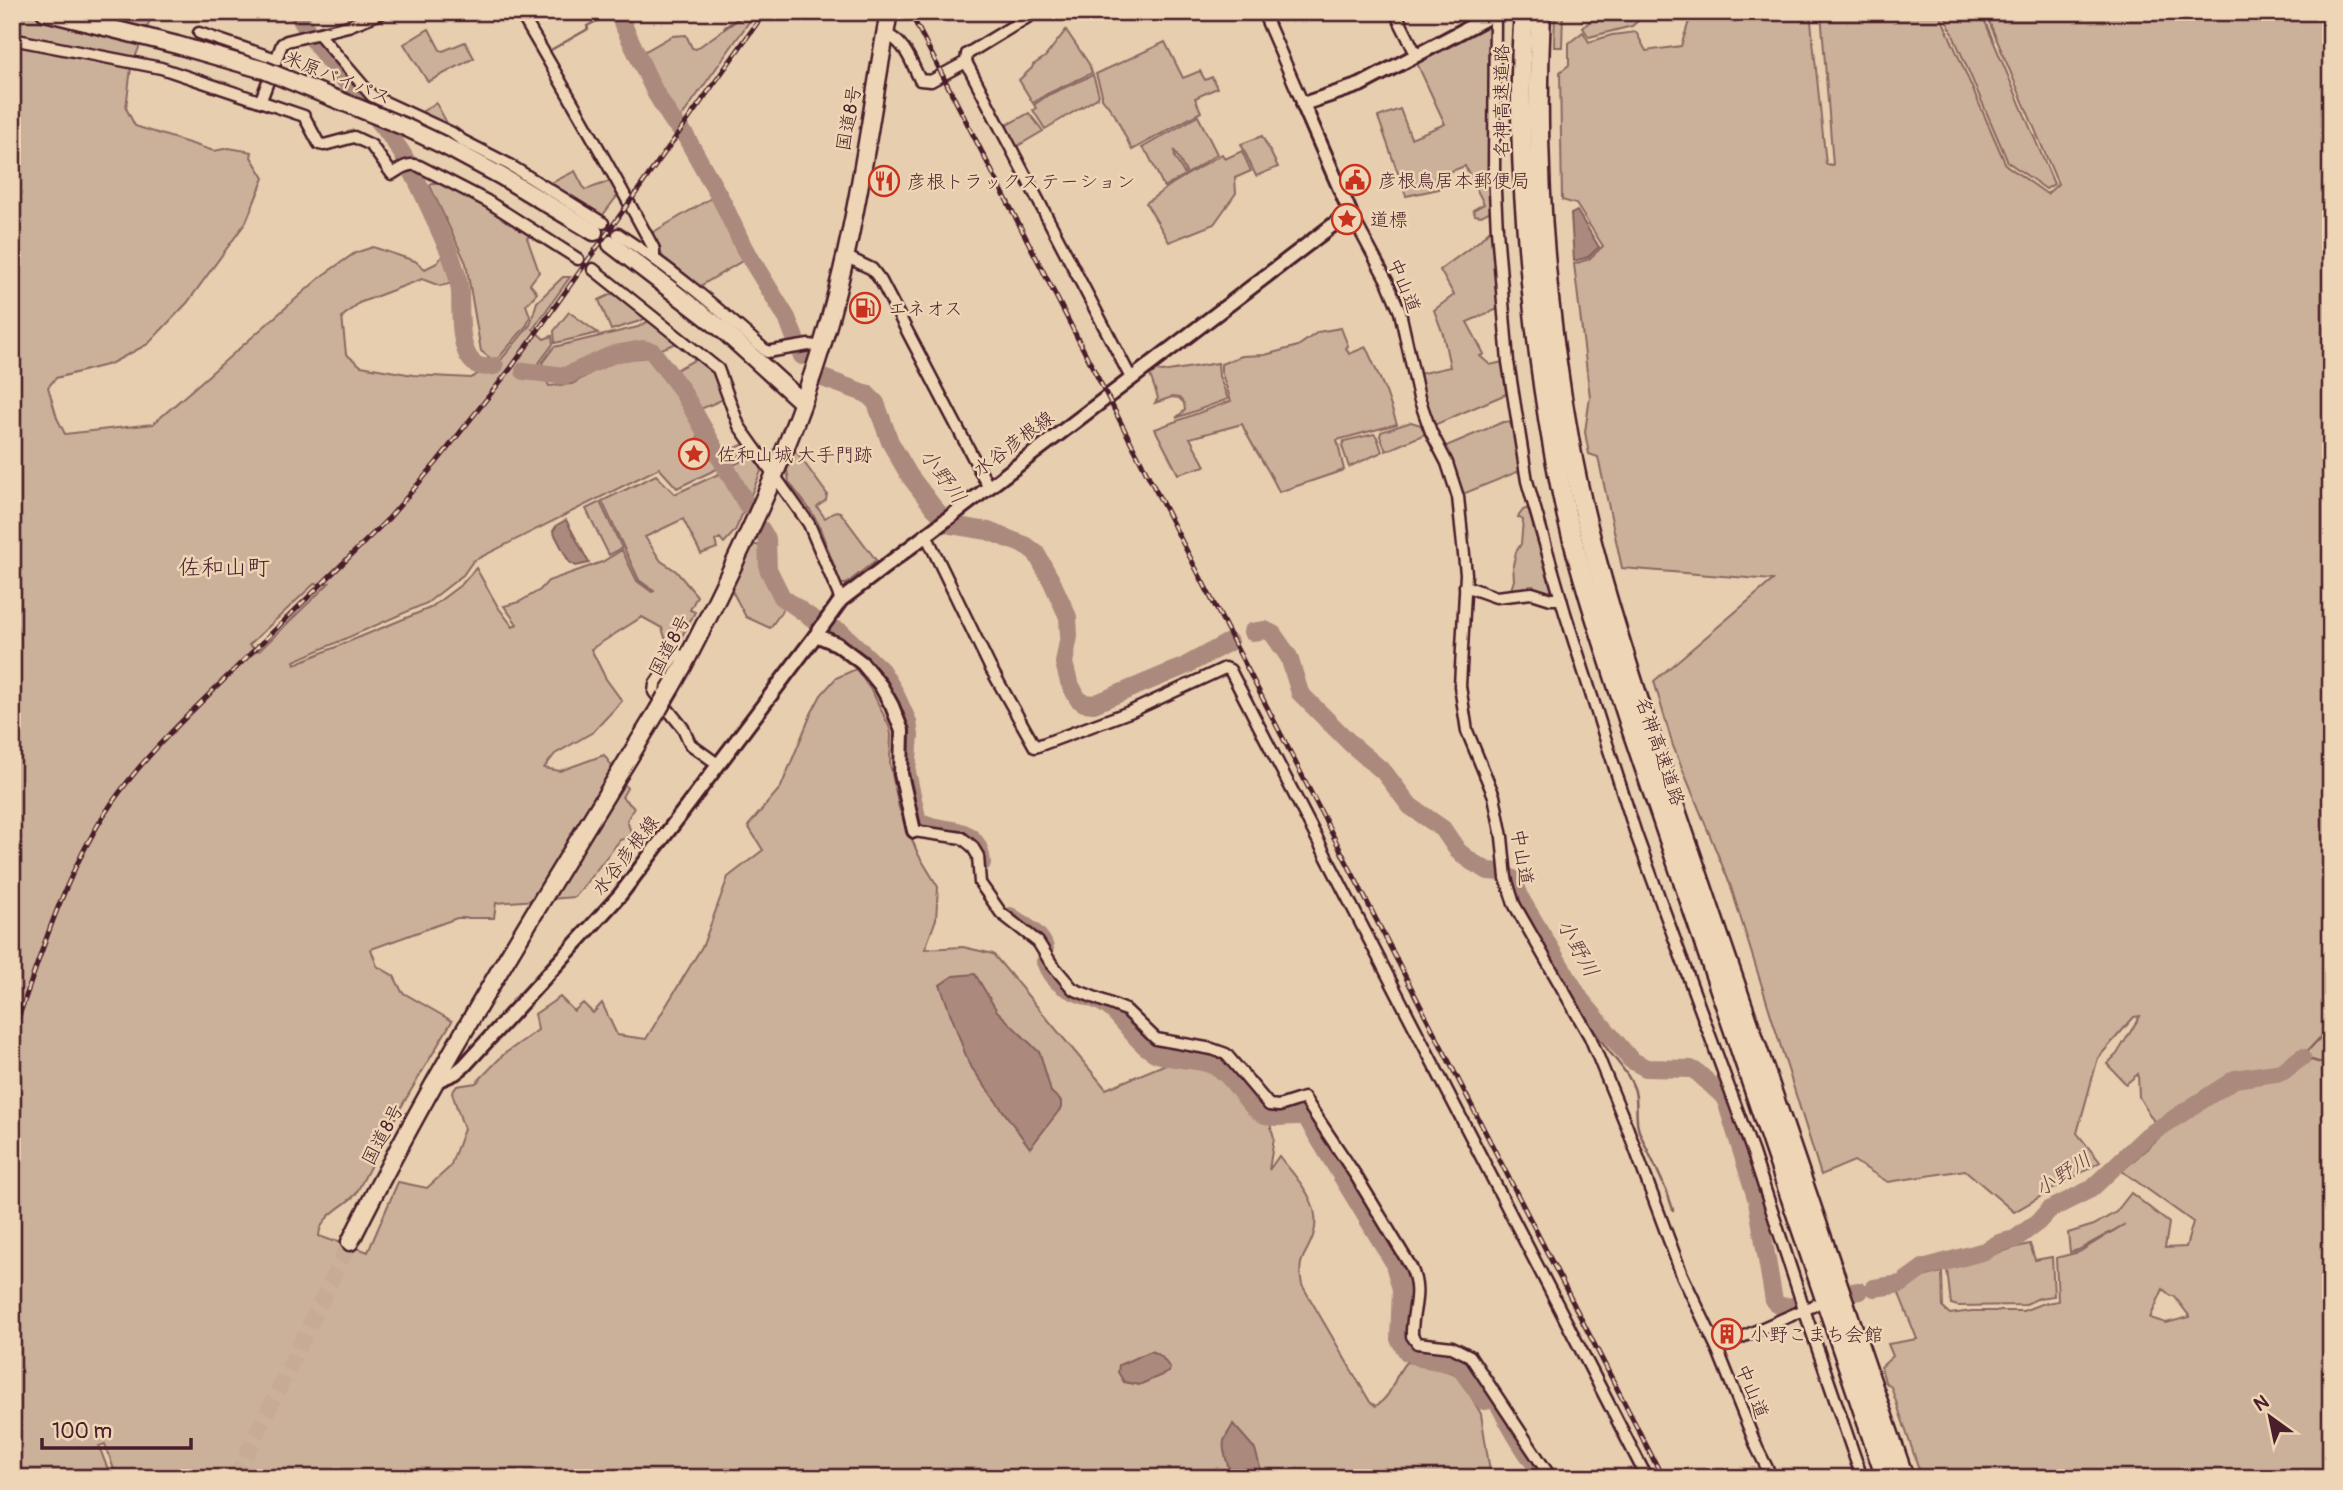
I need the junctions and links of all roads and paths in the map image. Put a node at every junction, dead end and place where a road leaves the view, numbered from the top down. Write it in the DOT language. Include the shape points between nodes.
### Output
graph roads {
  1 [pos="45,12"];
  2 [pos="383,12"];
  3 [pos="520,12"];
  4 [pos="889,12"];
  5 [pos="1036,12"];
  6 [pos="1262,12"];
  7 [pos="1395,12"];
  8 [pos="1524,12"];
  9 [pos="1541,12"];
  10 [pos="1496,13"];
  11 [pos="199,33"];
  12 [pos="885,34"];
  13 [pos="317,35"];
  14 [pos="12,39"];
  15 [pos="1417,56"];
  16 [pos="966,62"];
  17 [pos="270,65"];
  18 [pos="261,100"];
  19 [pos="1303,104"];
  20 [pos="1350,212"];
  21 [pos="599,228"];
  22 [pos="615,239"];
  23 [pos="845,256"];
  24 [pos="654,257"];
  25 [pos="579,259"];
  26 [pos="593,269"];
  27 [pos="821,347"];
  28 [pos="1131,378"];
  29 [pos="802,402"];
  30 [pos="773,477"];
  31 [pos="988,486"];
  32 [pos="926,535"];
  33 [pos="1465,586"];
  34 [pos="1561,599"];
  35 [pos="841,600"];
  36 [pos="822,628"];
  37 [pos="687,660"];
  38 [pos="719,765"];
  39 [pos="914,831"];
  40 [pos="434,1082"];
  41 [pos="350,1242"];
  42 [pos="1815,1305"];
  43 [pos="1804,1310"];
  44 [pos="1717,1348"];
  45 [pos="1551,1478"];
  46 [pos="1647,1478"];
  47 [pos="1772,1478"];
  48 [pos="1862,1478"];
  49 [pos="1886,1478"];
  50 [pos="1904,1478"];
  1 -- 17 [label="highway, 米原バイパス"];
  2 -- 13 [label="street"];
  3 -- 24 [label="street" via="616,176"];
  4 -- 12 [label="highway, 国道8号"];
  5 -- 16 [label="street" via="967,54"];
  6 -- 19 [label="street"];
  7 -- 15 [label="street"];
  8 -- 49 [label="highway, 名神高速道路" via="1523,179 1534,329 1568,520 1630,725"];
  9 -- 50 [label="highway, 名神高速道路" via="1540,178 1547,259 1560,381 1586,517 1645,720"];
  10 -- 15 [label="main road"];
  10 -- 34 [label="street" via="1494,172 1508,362 1527,481"];
  11 -- 17 [label="street"];
  12 -- 16 [label="street" via="900,43 920,80 931,81"];
  12 -- 23 [label="highway, 国道8号"];
  13 -- 17 [label="street" via="282,44"];
  13 -- 21 [label="street" via="372,96 508,164"];
  14 -- 18 [label="street" via="161,68"];
  15 -- 19 [label="main road" via="1360,85"];
  16 -- 28 [label="street"];
  17 -- 18 [label="street"];
  17 -- 21 [label="highway, 米原バイパス, bridge" via="445,146"];
  18 -- 25 [label="street" via="304,116 319,144 354,137 371,145 392,174 409,165 487,201"];
  19 -- 20 [label="main road"];
  20 -- 28 [label="main road, 水谷彦根線"];
  20 -- 33 [label="street, 中山道" via="1400,312 1419,397 1458,497"];
  22 -- 24 [label="street"];
  22 -- 29 [label="highway"];
  23 -- 27 [label="highway, 国道8号"];
  23 -- 31 [label="street" via="872,269 881,281"];
  24 -- 27 [label="street" via="767,352"];
  26 -- 30 [label="street" via="718,369 738,426"];
  27 -- 29 [label="highway, 国道8号"];
  28 -- 31 [label="main road, 水谷彦根線"];
  29 -- 30 [label="highway, 国道8号"];
  30 -- 35 [label="street" via="810,524"];
  30 -- 37 [label="highway, 国道8号"];
  31 -- 32 [label="main road, 水谷彦根線"];
  32 -- 35 [label="main road, 水谷彦根線"];
  32 -- 46 [label="street" via="1035,747 1132,711 1224,668 1230,670"];
  33 -- 34 [label="street" via="1496,597 1532,593"];
  33 -- 44 [label="street, 中山道" via="1460,687 1468,731 1493,796 1514,904 1590,1037 1682,1275"];
  34 -- 43 [label="street" via="1636,834 1753,1153"];
  35 -- 36 [label="main road, 水谷彦根線"];
  36 -- 38 [label="main road, 水谷彦根線"];
  36 -- 39 [label="main road" via="862,663 892,706 902,731 901,774"];
  37 -- 38 [label="street" via="676,653 654,692 690,744"];
  37 -- 40 [label="highway, 国道8号"];
  38 -- 40 [label="main road, 水谷彦根線" via="620,895 464,1066"];
  39 -- 45 [label="street" via="962,838 972,846 978,856 980,883 1001,913 1038,942 1073,989 1126,1010 1156,1038 1226,1054 1269,1105 1304,1098 1416,1278 1418,1300 1412,1336 1417,1343 1452,1347 1470,1356"];
  40 -- 41 [label="highway, 国道8号"];
  42 -- 43 [label="street"];
  43 -- 44 [label="street"];
  43 -- 48 [label="street"];
  44 -- 47 [label="street, 中山道"];
}
